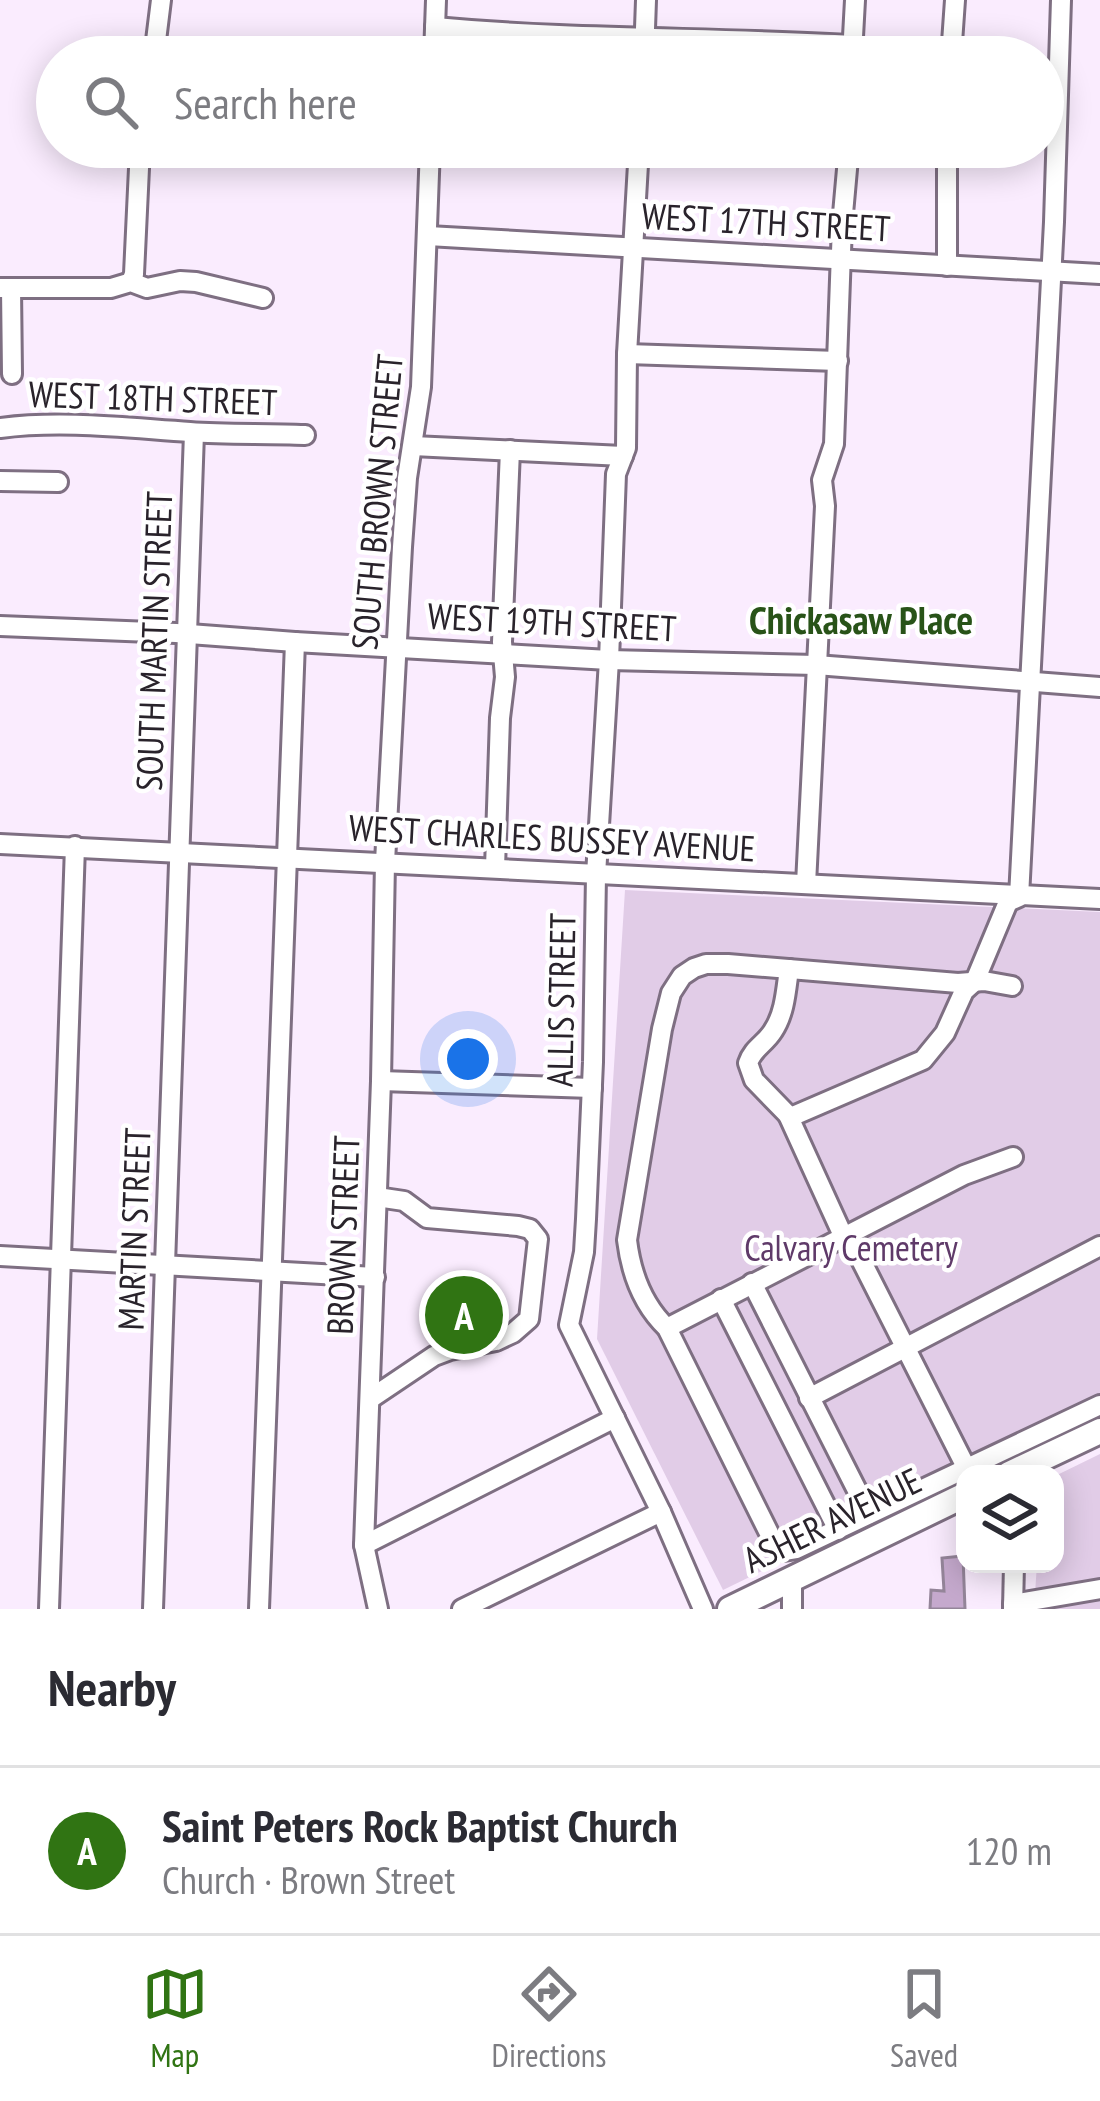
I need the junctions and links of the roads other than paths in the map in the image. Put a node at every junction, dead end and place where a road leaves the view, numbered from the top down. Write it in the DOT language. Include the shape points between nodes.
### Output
graph roads {
  1 [pos="161,0"];
  2 [pos="436,0"];
  3 [pos="646,0"];
  4 [pos="855,0"];
  5 [pos="955,0"];
  6 [pos="1061,0"];
  7 [pos="435,27"];
  8 [pos="157,36"];
  9 [pos="435,36"];
  10 [pos="532,36"];
  11 [pos="644,36"];
  12 [pos="853,36"];
  13 [pos="952,36"];
  14 [pos="1060,36"];
  15 [pos="139,168"];
  16 [pos="430,168"];
  17 [pos="638,168"];
  18 [pos="848,168"];
  19 [pos="947,168"];
  20 [pos="1054,168"];
  21 [pos="428,236"];
  22 [pos="632,247"];
  23 [pos="841,260"];
  24 [pos="947,266"];
  25 [pos="1050,272"];
  26 [pos="1100,274"];
  27 [pos="131,282"];
  28 [pos="6,288"];
  29 [pos="262,298"];
  30 [pos="627,354"];
  31 [pos="838,361"];
  32 [pos="12,374"];
  33 [pos="0,428"];
  34 [pos="194,433"];
  35 [pos="305,435"];
  36 [pos="413,446"];
  37 [pos="510,451"];
  38 [pos="623,456"];
  39 [pos="0,481"];
  40 [pos="58,482"];
  41 [pos="0,626"];
  42 [pos="186,633"];
  43 [pos="295,642"];
  44 [pos="398,648"];
  45 [pos="504,654"];
  46 [pos="610,660"];
  47 [pos="816,665"];
  48 [pos="1029,683"];
  49 [pos="1100,687"];
  50 [pos="0,844"];
  51 [pos="75,846"];
  52 [pos="181,851"];
  53 [pos="285,857"];
  54 [pos="385,862"];
  55 [pos="495,868"];
  56 [pos="596,874"];
  57 [pos="806,884"];
  58 [pos="1019,896"];
  59 [pos="1100,899"];
  60 [pos="789,969"];
  61 [pos="975,981"];
  62 [pos="1012,986"];
  63 [pos="381,1082"];
  64 [pos="592,1088"];
  65 [pos="788,1115"];
  66 [pos="1013,1157"];
  67 [pos="377,1197"];
  68 [pos="846,1236"];
  69 [pos="1100,1246"];
  70 [pos="0,1256"];
  71 [pos="61,1260"];
  72 [pos="166,1266"];
  73 [pos="272,1272"];
  74 [pos="375,1277"];
  75 [pos="752,1283"];
  76 [pos="721,1299"];
  77 [pos="667,1328"];
  78 [pos="906,1348"];
  79 [pos="809,1398"];
  80 [pos="370,1399"];
  81 [pos="1100,1405"];
  82 [pos="615,1418"];
  83 [pos="1100,1431"];
  84 [pos="964,1465"];
  85 [pos="972,1465"];
  86 [pos="1030,1465"];
  87 [pos="956,1473"];
  88 [pos="956,1500"];
  89 [pos="661,1512"];
  90 [pos="869,1514"];
  91 [pos="838,1530"];
  92 [pos="364,1545"];
  93 [pos="1014,1573"];
  94 [pos="792,1580"];
  95 [pos="1100,1589"];
  96 [pos="1013,1606"];
  97 [pos="49,1609"];
  98 [pos="153,1609"];
  99 [pos="259,1609"];
  100 [pos="378,1609"];
  101 [pos="462,1609"];
  102 [pos="704,1609"];
  103 [pos="730,1609"];
  104 [pos="792,1609"];
  1 -- 8 [label="street"];
  2 -- 7 [label="street"];
  3 -- 11 [label="street"];
  4 -- 12 [label="street"];
  5 -- 13 [label="street"];
  6 -- 14 [label="street"];
  7 -- 9 [label="street"];
  7 -- 10 [label="street"];
  15 -- 27 [label="street"];
  16 -- 21 [label="street, SOUTH BROWN STREET"];
  17 -- 22 [label="street, ALLIS STREET"];
  18 -- 23 [label="street"];
  19 -- 24 [label="street"];
  20 -- 25 [label="street"];
  21 -- 22 [label="street, WEST 17TH STREET"];
  21 -- 36 [label="street, SOUTH BROWN STREET"];
  22 -- 23 [label="street, WEST 17TH STREET"];
  22 -- 30 [label="street, ALLIS STREET"];
  23 -- 24 [label="street, WEST 17TH STREET"];
  23 -- 31 [label="street"];
  24 -- 25 [label="street, WEST 17TH STREET"];
  25 -- 26 [label="street, WEST 17TH STREET"];
  25 -- 48 [label="street"];
  27 -- 28 [label="street"];
  27 -- 29 [label="street" via="196,282"];
  28 -- 32 [label="street"];
  30 -- 31 [label="street"];
  30 -- 38 [label="street, ALLIS STREET"];
  31 -- 47 [label="street" via="834,443 822,480"];
  33 -- 34 [label="street, WEST 18TH STREET"];
  34 -- 35 [label="street, WEST 18TH STREET"];
  34 -- 42 [label="street, SOUTH MARTIN STREET"];
  36 -- 37 [label="street"];
  36 -- 44 [label="street, SOUTH BROWN STREET"];
  37 -- 38 [label="street"];
  37 -- 45 [label="street"];
  38 -- 46 [label="street, ALLIS STREET"];
  39 -- 40 [label="street"];
  41 -- 42 [label="street, WEST 19TH STREET"];
  42 -- 43 [label="street, WEST 19TH STREET"];
  42 -- 52 [label="street, SOUTH MARTIN STREET"];
  43 -- 44 [label="street, WEST 19TH STREET"];
  43 -- 53 [label="street"];
  44 -- 45 [label="street, WEST 19TH STREET"];
  44 -- 54 [label="street, SOUTH BROWN STREET"];
  45 -- 46 [label="street, WEST 19TH STREET"];
  45 -- 55 [label="street"];
  46 -- 47 [label="street, WEST 19TH STREET"];
  46 -- 56 [label="street, ALLIS STREET"];
  47 -- 48 [label="street, WEST 19TH STREET"];
  47 -- 57 [label="street"];
  48 -- 49 [label="street, WEST 19TH STREET"];
  48 -- 58 [label="street"];
  50 -- 51 [label="street, WEST CHARLES BUSSEY AVENUE"];
  51 -- 52 [label="street, WEST CHARLES BUSSEY AVENUE"];
  51 -- 71 [label="street"];
  52 -- 53 [label="street, WEST CHARLES BUSSEY AVENUE"];
  52 -- 72 [label="street, MARTIN STREET"];
  53 -- 54 [label="street, WEST CHARLES BUSSEY AVENUE"];
  53 -- 73 [label="street"];
  54 -- 55 [label="street, WEST CHARLES BUSSEY AVENUE"];
  54 -- 63 [label="street, BROWN STREET"];
  55 -- 56 [label="street, WEST CHARLES BUSSEY AVENUE"];
  56 -- 57 [label="street, WEST CHARLES BUSSEY AVENUE"];
  56 -- 64 [label="street, ALLIS STREET"];
  57 -- 58 [label="street, WEST CHARLES BUSSEY AVENUE"];
  58 -- 59 [label="street, WEST CHARLES BUSSEY AVENUE"];
  58 -- 61 [label="street" via="1008,902"];
  60 -- 61 [label="street"];
  60 -- 65 [label="street" via="777,1025 748,1064"];
  60 -- 77 [label="street" via="706,964 682,976 671,993 627,1240 637,1282"];
  61 -- 62 [label="street"];
  61 -- 65 [label="street" via="923,1060"];
  63 -- 64 [label="street"];
  63 -- 67 [label="street, BROWN STREET"];
  64 -- 82 [label="street, ALLIS STREET" via="584,1252 569,1325"];
  65 -- 68 [label="street"];
  66 -- 68 [label="street"];
  67 -- 74 [label="street, BROWN STREET"];
  67 -- 80 [label="street" via="404,1201 427,1218 518,1226 538,1239 529,1319 496,1341 434,1355"];
  68 -- 75 [label="street"];
  68 -- 78 [label="street"];
  69 -- 78 [label="street"];
  70 -- 71 [label="street"];
  71 -- 72 [label="street"];
  71 -- 97 [label="street"];
  72 -- 73 [label="street"];
  72 -- 98 [label="street, MARTIN STREET"];
  73 -- 74 [label="street"];
  73 -- 99 [label="street"];
  74 -- 80 [label="street, BROWN STREET"];
  75 -- 76 [label="street"];
  75 -- 79 [label="street"];
  76 -- 77 [label="street"];
  76 -- 91 [label="street"];
  77 -- 91 [label="street" via="777,1546 796,1550"];
  78 -- 79 [label="street"];
  78 -- 84 [label="street"];
  79 -- 90 [label="street"];
  80 -- 92 [label="street, BROWN STREET"];
  81 -- 85 [label="street"];
  82 -- 89 [label="street, ALLIS STREET"];
  82 -- 92 [label="street"];
  83 -- 86 [label="main road"];
  87 -- 90 [label="street"];
  88 -- 94 [label="main road, ASHER AVENUE"];
  89 -- 101 [label="street"];
  89 -- 102 [label="street, ALLIS STREET"];
  90 -- 91 [label="street"];
  92 -- 100 [label="street, BROWN STREET"];
  93 -- 96 [label="street"];
  94 -- 103 [label="main road, ASHER AVENUE"];
  94 -- 104 [label="street"];
  95 -- 96 [label="street"];
}
